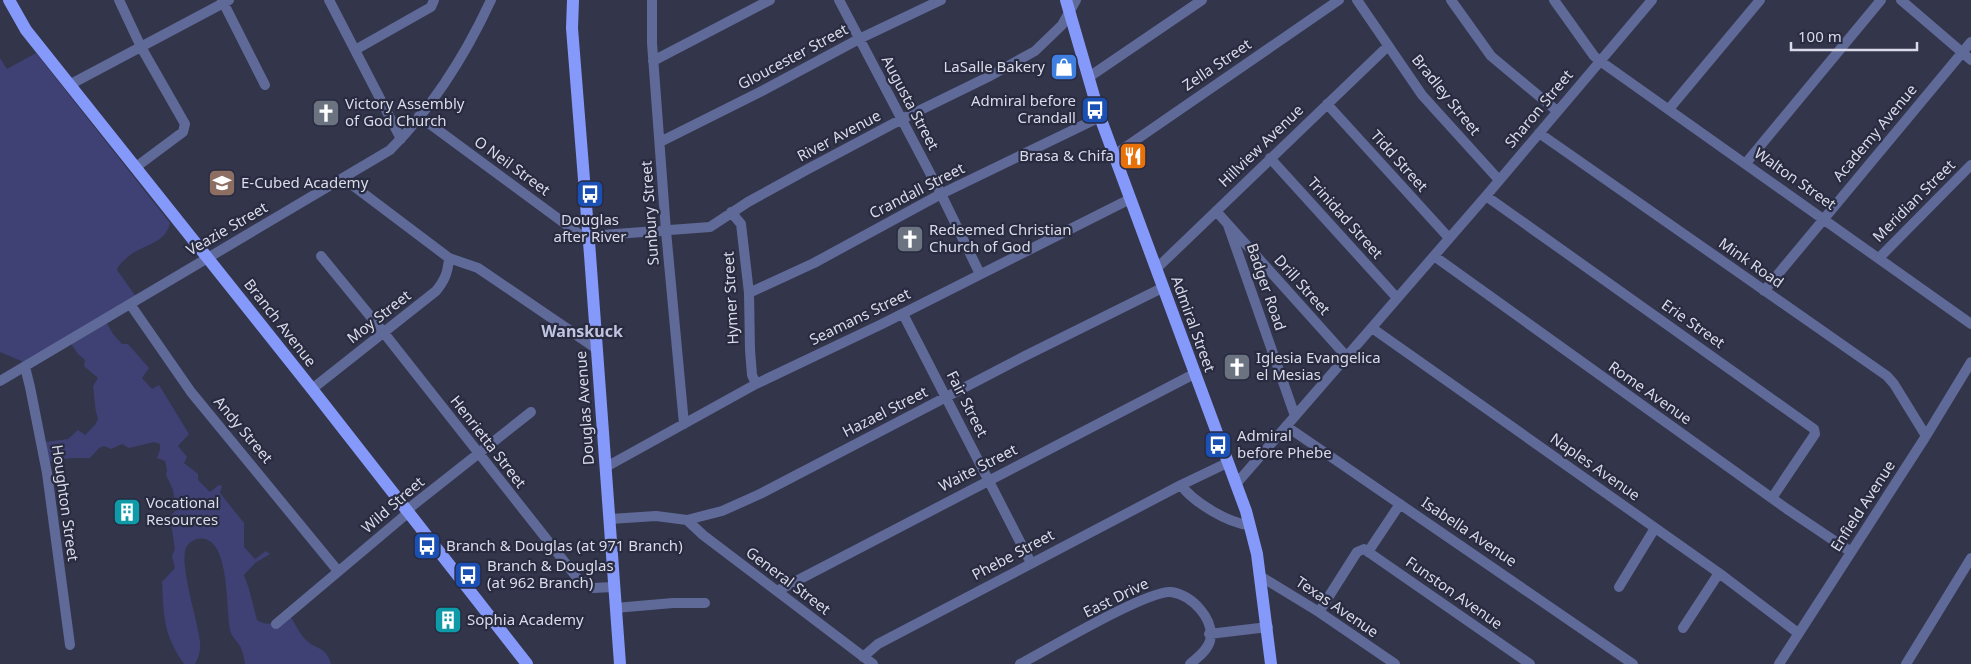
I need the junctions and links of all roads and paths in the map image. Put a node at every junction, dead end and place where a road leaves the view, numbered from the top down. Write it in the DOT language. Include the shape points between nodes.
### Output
graph roads {
  1 [pos="9,0"];
  2 [pos="119,0"];
  3 [pos="329,0"];
  4 [pos="434,0"];
  5 [pos="490,0"];
  6 [pos="574,0"];
  7 [pos="652,0"];
  8 [pos="770,0"];
  9 [pos="839,0"];
  10 [pos="941,0"];
  11 [pos="1202,0"];
  12 [pos="1339,0"];
  13 [pos="1357,0"];
  14 [pos="1451,0"];
  15 [pos="1554,0"];
  16 [pos="1652,0"];
  17 [pos="1760,0"];
  18 [pos="1881,0"];
  19 [pos="1901,0"];
  20 [pos="225,1"];
  21 [pos="1070,4"];
  22 [pos="859,39"];
  23 [pos="1971,42"];
  24 [pos="1388,46"];
  25 [pos="141,47"];
  26 [pos="355,50"];
  27 [pos="1962,53"];
  28 [pos="1971,60"];
  29 [pos="653,61"];
  30 [pos="1600,61"];
  31 [pos="1089,77"];
  32 [pos="70,84"];
  33 [pos="265,85"];
  34 [pos="1327,104"];
  35 [pos="1669,109"];
  36 [pos="1557,111"];
  37 [pos="419,116"];
  38 [pos="1100,117"];
  39 [pos="902,119"];
  40 [pos="1539,133"];
  41 [pos="400,140"];
  42 [pos="660,142"];
  43 [pos="1114,156"];
  44 [pos="1270,158"];
  45 [pos="1746,163"];
  46 [pos="1971,165"];
  47 [pos="136,167"];
  48 [pos="343,178"];
  49 [pos="1499,180"];
  50 [pos="941,194"];
  51 [pos="1486,196"];
  52 [pos="1130,199"];
  53 [pos="1216,211"];
  54 [pos="731,212"];
  55 [pos="1824,218"];
  56 [pos="1228,225"];
  57 [pos="666,231"];
  58 [pos="588,236"];
  59 [pos="1449,238"];
  60 [pos="321,256"];
  61 [pos="1434,256"];
  62 [pos="207,258"];
  63 [pos="450,258"];
  64 [pos="1879,258"];
  65 [pos="1156,269"];
  66 [pos="980,274"];
  67 [pos="1162,288"];
  68 [pos="1764,291"];
  69 [pos="749,293"];
  70 [pos="1397,298"];
  71 [pos="130,304"];
  72 [pos="903,314"];
  73 [pos="1971,324"];
  74 [pos="1372,328"];
  75 [pos="384,333"];
  76 [pos="597,349"];
  77 [pos="1347,357"];
  78 [pos="1971,362"];
  79 [pos="25,367"];
  80 [pos="1194,374"];
  81 [pos="0,381"];
  82 [pos="756,384"];
  83 [pos="312,389"];
  84 [pos="947,397"];
  85 [pos="531,412"];
  86 [pos="1295,416"];
  87 [pos="684,424"];
  88 [pos="1286,426"];
  89 [pos="1926,436"];
  90 [pos="479,454"];
  91 [pos="1227,463"];
  92 [pos="606,467"];
  93 [pos="989,479"];
  94 [pos="1236,484"];
  95 [pos="1181,485"];
  96 [pos="1772,498"];
  97 [pos="1400,504"];
  98 [pos="408,512"];
  99 [pos="610,519"];
  100 [pos="687,520"];
  101 [pos="1249,525"];
  102 [pos="1655,528"];
  103 [pos="1364,550"];
  104 [pos="1851,552"];
  105 [pos="1971,558"];
  106 [pos="1031,563"];
  107 [pos="338,571"];
  108 [pos="1719,573"];
  109 [pos="1260,576"];
  110 [pos="613,587"];
  111 [pos="1619,587"];
  112 [pos="777,591"];
  113 [pos="705,603"];
  114 [pos="615,608"];
  115 [pos="1319,612"];
  116 [pos="276,624"];
  117 [pos="1268,627"];
  118 [pos="1683,628"];
  119 [pos="1798,633"];
  120 [pos="1209,634"];
  121 [pos="70,645"];
  122 [pos="863,657"];
  123 [pos="527,664"];
  124 [pos="620,664"];
  125 [pos="873,664"];
  126 [pos="1020,664"];
  127 [pos="1190,664"];
  128 [pos="1271,664"];
  129 [pos="1395,664"];
  130 [pos="1530,664"];
  131 [pos="1634,664"];
  132 [pos="1779,664"];
  133 [pos="1906,664"];
  1 -- 32 [label="main road, Branch Avenue" via="26,30"];
  2 -- 25 [label="street"];
  3 -- 26 [label="street"];
  4 -- 26 [label="street" via="431,6"];
  5 -- 37 [label="street, Veazie Street" via="474,35"];
  6 -- 58 [label="main road, Douglas Avenue" via="574,66"];
  7 -- 29 [label="street, Sunbury Street"];
  8 -- 29 [label="street"];
  9 -- 22 [label="street, Augusta Street"];
  10 -- 22 [label="street, Gloucester Street"];
  11 -- 31 [label="street"];
  12 -- 43 [label="street, Zella Street"];
  13 -- 24 [label="street, Bradley Street"];
  14 -- 36 [label="street" via="1491,56"];
  15 -- 30 [label="street, Walton Street"];
  16 -- 30 [label="street, Sharon Street"];
  17 -- 35 [label="street"];
  18 -- 45 [label="street"];
  19 -- 27 [label="street"];
  20 -- 25 [label="street"];
  20 -- 33 [label="street"];
  21 -- 31 [label="main road, Admiral Street"];
  21 -- 39 [label="street, River Avenue" via="1062,25 1035,51"];
  22 -- 39 [label="street, Augusta Street"];
  22 -- 42 [label="street, Gloucester Street"];
  23 -- 27 [label="street, Academy Avenue"];
  24 -- 34 [label="street, Hillview Avenue"];
  24 -- 49 [label="street, Bradley Street" via="1422,95"];
  25 -- 32 [label="street"];
  25 -- 47 [label="street" via="186,127"];
  26 -- 41 [label="street"];
  27 -- 28 [label="street"];
  27 -- 55 [label="street, Academy Avenue"];
  29 -- 42 [label="street, Sunbury Street"];
  30 -- 35 [label="street, Walton Street"];
  30 -- 36 [label="street, Sharon Street"];
  31 -- 38 [label="main road, Admiral Street"];
  32 -- 47 [label="main road, Branch Avenue"];
  34 -- 44 [label="street, Hillview Avenue"];
  34 -- 59 [label="street, Tidd Street"];
  35 -- 45 [label="street, Walton Street"];
  36 -- 40 [label="street, Sharon Street"];
  37 -- 41 [label="street, Veazie Street"];
  37 -- 58 [label="street, O Neil Street" via="579,234"];
  38 -- 43 [label="main road, Admiral Street"];
  38 -- 50 [label="street, Crandall Street"];
  39 -- 50 [label="street, Augusta Street"];
  39 -- 54 [label="street, River Avenue"];
  40 -- 49 [label="street, Sharon Street"];
  40 -- 68 [label="street, Mink Road"];
  41 -- 48 [label="street, Veazie Street" via="390,150"];
  42 -- 57 [label="street, Sunbury Street"];
  43 -- 52 [label="main road, Admiral Street"];
  44 -- 53 [label="street, Hillview Avenue"];
  44 -- 70 [label="street, Trinidad Street"];
  45 -- 55 [label="street, Walton Street"];
  46 -- 64 [label="street, Meridian Street"];
  47 -- 62 [label="main road, Branch Avenue"];
  48 -- 62 [label="street, Veazie Street"];
  48 -- 63 [label="street"];
  49 -- 51 [label="street, Sharon Street"];
  50 -- 66 [label="street, Augusta Street"];
  50 -- 69 [label="street, Crandall Street" via="814,263"];
  51 -- 59 [label="street, Sharon Street"];
  51 -- 96 [label="street, Erie Street" via="1814,429 1815,434"];
  52 -- 65 [label="main road, Admiral Street"];
  52 -- 66 [label="street, Seamans Street"];
  53 -- 56 [label="street, Drill Street"];
  53 -- 65 [label="street, Hillview Avenue"];
  54 -- 57 [label="street, River Avenue" via="710,227"];
  54 -- 69 [label="street, Hymer Street" via="741,224"];
  55 -- 64 [label="street, Walton Street"];
  55 -- 68 [label="street, Academy Avenue"];
  56 -- 77 [label="street, Drill Street"];
  56 -- 86 [label="street, Badger Road"];
  57 -- 58 [label="street, River Avenue"];
  57 -- 87 [label="street, Sunbury Street"];
  58 -- 76 [label="main road, Douglas Avenue"];
  59 -- 61 [label="street, Sharon Street"];
  60 -- 75 [label="street, Henrietta Street"];
  61 -- 70 [label="street"];
  61 -- 96 [label="street, Rome Avenue"];
  62 -- 71 [label="street, Veazie Street"];
  62 -- 83 [label="main road, Branch Avenue"];
  63 -- 75 [label="street, Moy Street" via="444,282"];
  63 -- 76 [label="street" via="478,268"];
  64 -- 73 [label="street, Walton Street"];
  65 -- 67 [label="main road, Admiral Street"];
  66 -- 72 [label="street, Seamans Street"];
  67 -- 80 [label="main road, Admiral Street"];
  67 -- 84 [label="street, Hazael Street"];
  68 -- 89 [label="street, Mink Road" via="1887,376"];
  69 -- 82 [label="street, Hymer Street" via="750,350"];
  70 -- 74 [label="street"];
  71 -- 79 [label="street, Veazie Street"];
  71 -- 107 [label="street, Andy Street" via="192,392"];
  72 -- 82 [label="street, Seamans Street"];
  72 -- 84 [label="street, Fair Street"];
  74 -- 77 [label="street"];
  74 -- 102 [label="street, Naples Avenue"];
  75 -- 83 [label="street, Moy Street"];
  75 -- 90 [label="street, Henrietta Street"];
  76 -- 92 [label="main road, Douglas Avenue"];
  77 -- 86 [label="street"];
  78 -- 89 [label="street, Enfield Avenue"];
  79 -- 81 [label="street, Veazie Street"];
  79 -- 121 [label="street, Houghton Street" via="47,473"];
  80 -- 91 [label="main road, Admiral Street"];
  80 -- 93 [label="street, Waite Street"];
  82 -- 87 [label="street, Seamans Street"];
  83 -- 98 [label="main road, Branch Avenue"];
  84 -- 93 [label="street, Fair Street"];
  84 -- 100 [label="street, Hazael Street" via="760,494 722,511"];
  85 -- 90 [label="street, Wild Street"];
  86 -- 88 [label="street"];
  87 -- 92 [label="street, Seamans Street"];
  88 -- 94 [label="street"];
  88 -- 97 [label="street, Isabella Avenue"];
  89 -- 104 [label="street, Enfield Avenue"];
  90 -- 98 [label="street, Wild Street"];
  90 -- 110 [label="street, Henrietta Street" via="578,579 592,588"];
  91 -- 94 [label="main road, Admiral Street"];
  91 -- 95 [label="street, Phebe Street"];
  92 -- 99 [label="main road, Douglas Avenue"];
  93 -- 106 [label="street, Fair Street"];
  93 -- 112 [label="street, Waite Street"];
  94 -- 101 [label="main road, Admiral Street"];
  95 -- 101 [label="street" via="1199,502 1231,520"];
  95 -- 106 [label="street, Phebe Street"];
  96 -- 104 [label="street, Rome Avenue"];
  97 -- 103 [label="street"];
  97 -- 131 [label="street, Isabella Avenue"];
  98 -- 107 [label="street, Wild Street"];
  98 -- 123 [label="main road, Branch Avenue"];
  99 -- 100 [label="street, Hazael Street" via="656,516"];
  99 -- 110 [label="main road, Douglas Avenue"];
  100 -- 112 [label="street, General Street"];
  101 -- 109 [label="main road, Admiral Street"];
  102 -- 108 [label="street, Naples Avenue"];
  102 -- 111 [label="street"];
  103 -- 115 [label="street"];
  103 -- 130 [label="street, Funston Avenue"];
  104 -- 119 [label="street, Enfield Avenue"];
  105 -- 133 [label="street"];
  106 -- 122 [label="street, Phebe Street" via="878,644"];
  107 -- 116 [label="street, Wild Street"];
  108 -- 118 [label="street"];
  108 -- 119 [label="street, Naples Avenue"];
  109 -- 115 [label="street, Texas Avenue"];
  109 -- 117 [label="main road, Admiral Street"];
  110 -- 114 [label="main road, Douglas Avenue"];
  112 -- 122 [label="street, General Street"];
  113 -- 114 [label="street"];
  114 -- 124 [label="main road, Douglas Avenue"];
  115 -- 129 [label="street, Texas Avenue"];
  117 -- 120 [label="street"];
  117 -- 128 [label="main road, Admiral Street"];
  119 -- 132 [label="street, Enfield Avenue"];
  120 -- 126 [label="street, East Drive" via="1207,620 1196,605 1183,596 1165,592 1137,602"];
  120 -- 127 [label="street" via="1210,641 1205,651"];
  122 -- 125 [label="street, General Street"];
}
